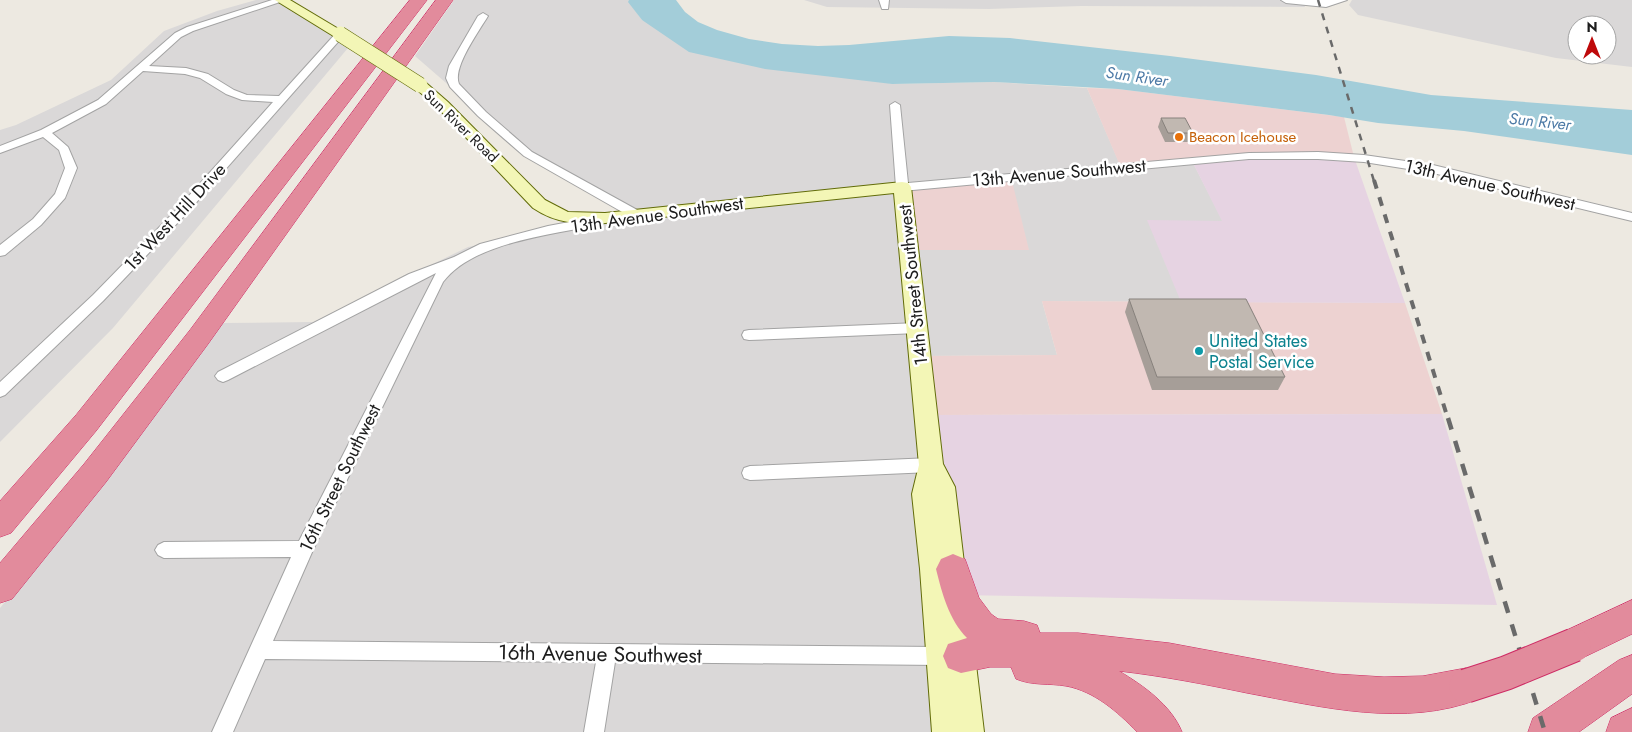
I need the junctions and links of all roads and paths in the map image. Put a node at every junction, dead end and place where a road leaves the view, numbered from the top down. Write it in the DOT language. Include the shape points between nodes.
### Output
graph roads {
  1 [pos="281,0"];
  2 [pos="419,0"];
  3 [pos="445,0"];
  4 [pos="1286,0"];
  5 [pos="1342,0"];
  6 [pos="483,16"];
  7 [pos="340,34"];
  8 [pos="140,68"];
  9 [pos="282,99"];
  10 [pos="895,105"];
  11 [pos="44,132"];
  12 [pos="0,150"];
  13 [pos="902,186"];
  14 [pos="635,214"];
  15 [pos="1632,217"];
  16 [pos="615,218"];
  17 [pos="484,247"];
  18 [pos="0,252"];
  19 [pos="460,259"];
  20 [pos="918,328"];
  21 [pos="749,335"];
  22 [pos="223,376"];
  23 [pos="0,391"];
  24 [pos="931,465"];
  25 [pos="750,473"];
  26 [pos="0,523"];
  27 [pos="304,549"];
  28 [pos="164,550"];
  29 [pos="953,569"];
  30 [pos="0,588"];
  31 [pos="1632,616"];
  32 [pos="260,650"];
  33 [pos="608,654"];
  34 [pos="1116,654"];
  35 [pos="951,656"];
  36 [pos="1632,672"];
  37 [pos="1632,727"];
  38 [pos="222,732"];
  39 [pos="594,732"];
  40 [pos="947,732"];
  41 [pos="969,732"];
  42 [pos="1163,732"];
  43 [pos="1547,732"];
  44 [pos="1625,732"];
  1 -- 7 [label="street, Sun River Road"];
  1 -- 8 [label="street" via="178,35"];
  2 -- 26 [label="highway" via="86,423"];
  3 -- 30 [label="highway" via="199,337 95,473"];
  4 -- 5 [label="street" via="1326,4"];
  6 -- 14 [label="street" via="454,66 451,78 454,85 528,154"];
  7 -- 9 [label="street, 1st West Hill Drive"];
  7 -- 16 [label="street, Sun River Road, bridge" via="420,85 549,212 583,220"];
  8 -- 9 [label="street" via="186,71 204,76 246,98"];
  8 -- 11 [label="street" via="102,102"];
  9 -- 23 [label="street, 1st West Hill Drive" via="182,211 98,298"];
  10 -- 13 [label="street, 14th Street Southwest"];
  11 -- 12 [label="street"];
  11 -- 18 [label="street" via="64,149 71,168 61,195 37,222"];
  13 -- 14 [label="street, 13th Avenue Southwest"];
  13 -- 15 [label="street, 13th Avenue Southwest" via="1291,153 1339,155 1433,168 1568,204"];
  13 -- 20 [label="street, 14th Street Southwest"];
  14 -- 16 [label="street, 13th Avenue Southwest"];
  16 -- 17 [label="street, 13th Avenue Southwest" via="548,230"];
  17 -- 19 [label="street, 16th Street Southwest"];
  19 -- 22 [label="street" via="414,276"];
  19 -- 27 [label="street, 16th Street Southwest" via="437,280"];
  20 -- 21 [label="street"];
  20 -- 24 [label="street, 14th Street Southwest"];
  24 -- 25 [label="street"];
  24 -- 29 [label="street, 14th Street Southwest" via="943,487"];
  24 -- 35 [label="street, 14th Street Southwest" via="924,494 933,569"];
  27 -- 28 [label="street"];
  27 -- 32 [label="street, 16th Street Southwest"];
  29 -- 34 [label="highway" via="969,614 981,627 995,635 1074,643"];
  29 -- 35 [label="street, 14th Street Southwest"];
  31 -- 34 [label="highway, bridge" via="1574,645 1506,673 1466,686 1423,694 1335,692 1169,660"];
  32 -- 33 [label="street, 16th Avenue Southwest"];
  32 -- 38 [label="street, 16th Street Southwest"];
  33 -- 35 [label="street, 16th Avenue Southwest"];
  33 -- 39 [label="street"];
  34 -- 35 [label="highway" via="1078,650 990,650"];
  35 -- 40 [label="street, 14th Street Southwest"];
  35 -- 41 [label="street, 14th Street Southwest"];
  35 -- 42 [label="highway" via="992,666 1057,667 1080,672 1102,682 1151,717"];
  36 -- 43 [label="highway"];
  37 -- 44 [label="highway"];
}
